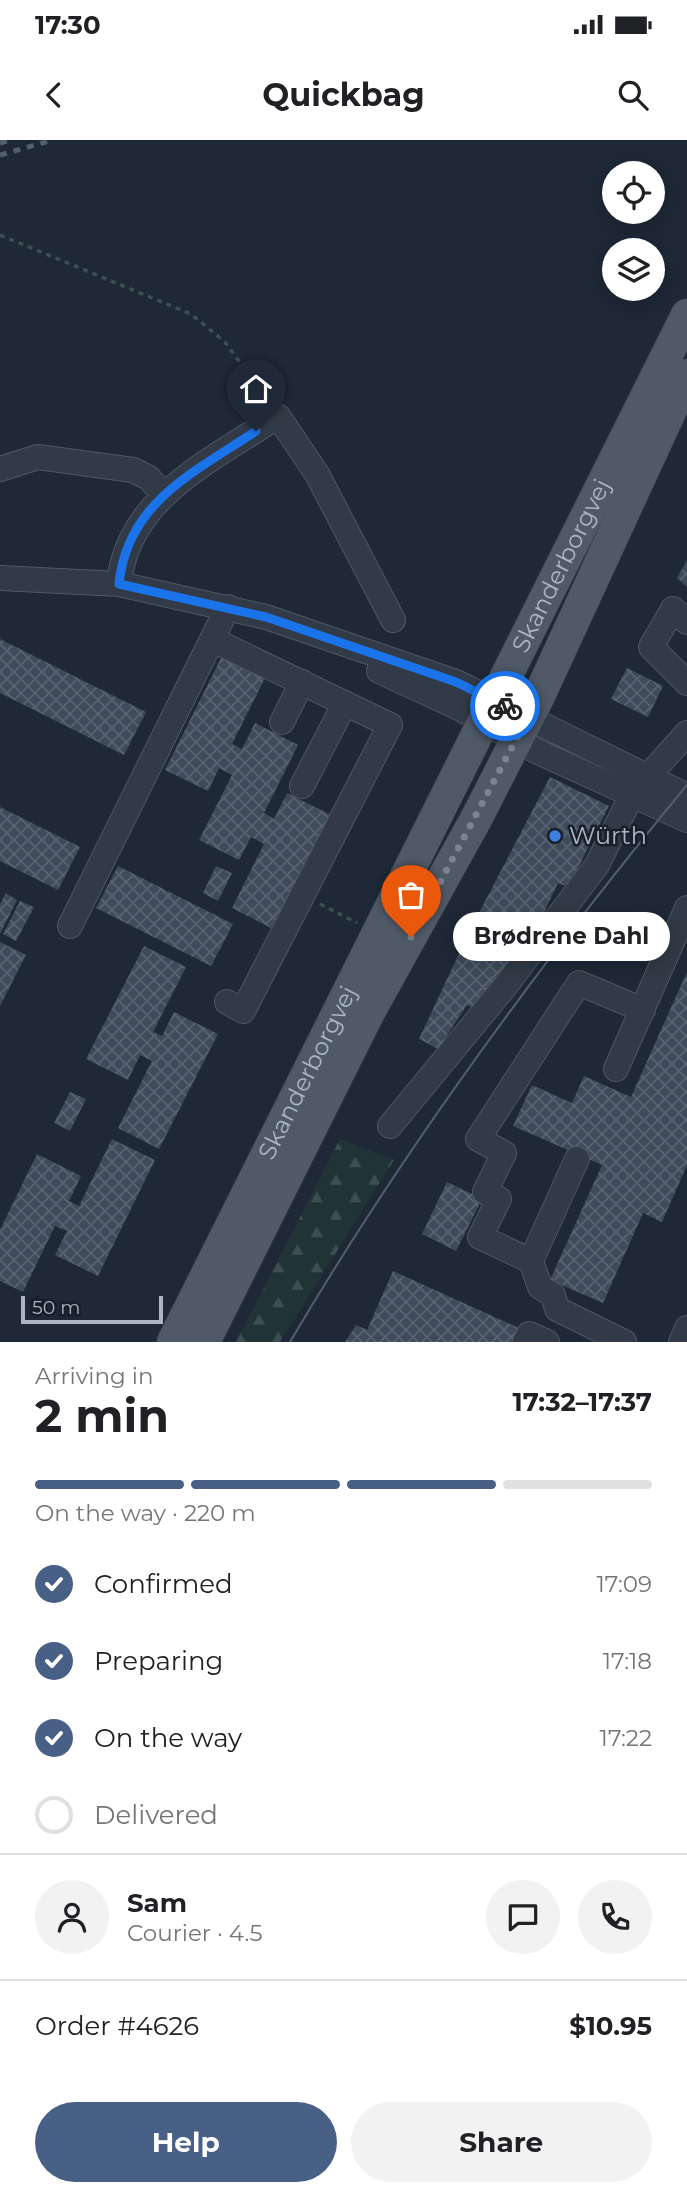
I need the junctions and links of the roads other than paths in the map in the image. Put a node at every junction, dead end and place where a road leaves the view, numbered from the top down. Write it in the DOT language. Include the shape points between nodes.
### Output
graph roads {
  1 [pos="687,315"];
  2 [pos="687,375"];
  3 [pos="0,469"];
  4 [pos="163,494"];
  5 [pos="0,578"];
  6 [pos="119,584"];
  7 [pos="228,607"];
  8 [pos="393,620"];
  9 [pos="687,622"];
  10 [pos="214,640"];
  11 [pos="302,682"];
  12 [pos="687,683"];
  13 [pos="345,703"];
  14 [pos="506,720"];
  15 [pos="282,722"];
  16 [pos="687,733"];
  17 [pos="641,785"];
  18 [pos="302,786"];
  19 [pos="687,796"];
  20 [pos="687,820"];
  21 [pos="687,908"];
  22 [pos="70,926"];
  23 [pos="227,1002"];
  24 [pos="643,1010"];
  25 [pos="616,1069"];
  26 [pos="390,1126"];
  27 [pos="577,1159"];
  28 [pos="531,1261"];
  29 [pos="687,1328"];
  30 [pos="173,1342"];
  31 [pos="204,1342"];
  32 [pos="525,1342"];
  33 [pos="547,1342"];
  34 [pos="624,1342"];
  35 [pos="681,1342"];
  1 -- 14 [label="main road, Skanderborgvej" via="587,516"];
  2 -- 14 [label="main road, Skanderborgvej"];
  3 -- 4 [label="street" via="38,457 133,470 149,478"];
  4 -- 6 [label="street" via="127,542"];
  4 -- 8 [label="street" via="278,416 317,474"];
  5 -- 6 [label="street"];
  6 -- 7 [label="street"];
  7 -- 10 [label="street"];
  7 -- 14 [label="street" via="324,639 349,657"];
  9 -- 12 [label="street" via="673,609 651,647"];
  10 -- 11 [label="street"];
  10 -- 22 [label="street"];
  11 -- 13 [label="street"];
  11 -- 15 [label="street"];
  13 -- 18 [label="street"];
  13 -- 23 [label="street" via="390,725 243,1011"];
  14 -- 17 [label="street"];
  14 -- 17 [label="street"];
  14 -- 30 [label="main road, Skanderborgvej"];
  14 -- 31 [label="main road, Skanderborgvej" via="397,961"];
  16 -- 17 [label="street"];
  17 -- 19 [label="street"];
  17 -- 20 [label="street"];
  17 -- 26 [label="street" via="597,865"];
  21 -- 24 [label="street"];
  24 -- 25 [label="street"];
  24 -- 28 [label="street" via="579,982 478,1139 504,1153 485,1192 499,1199 480,1237"];
  27 -- 28 [label="street"];
  28 -- 34 [label="street" via="540,1287 553,1295 557,1309"];
  29 -- 35 [label="street"];
  32 -- 33 [label="street" via="529,1334"];
}
